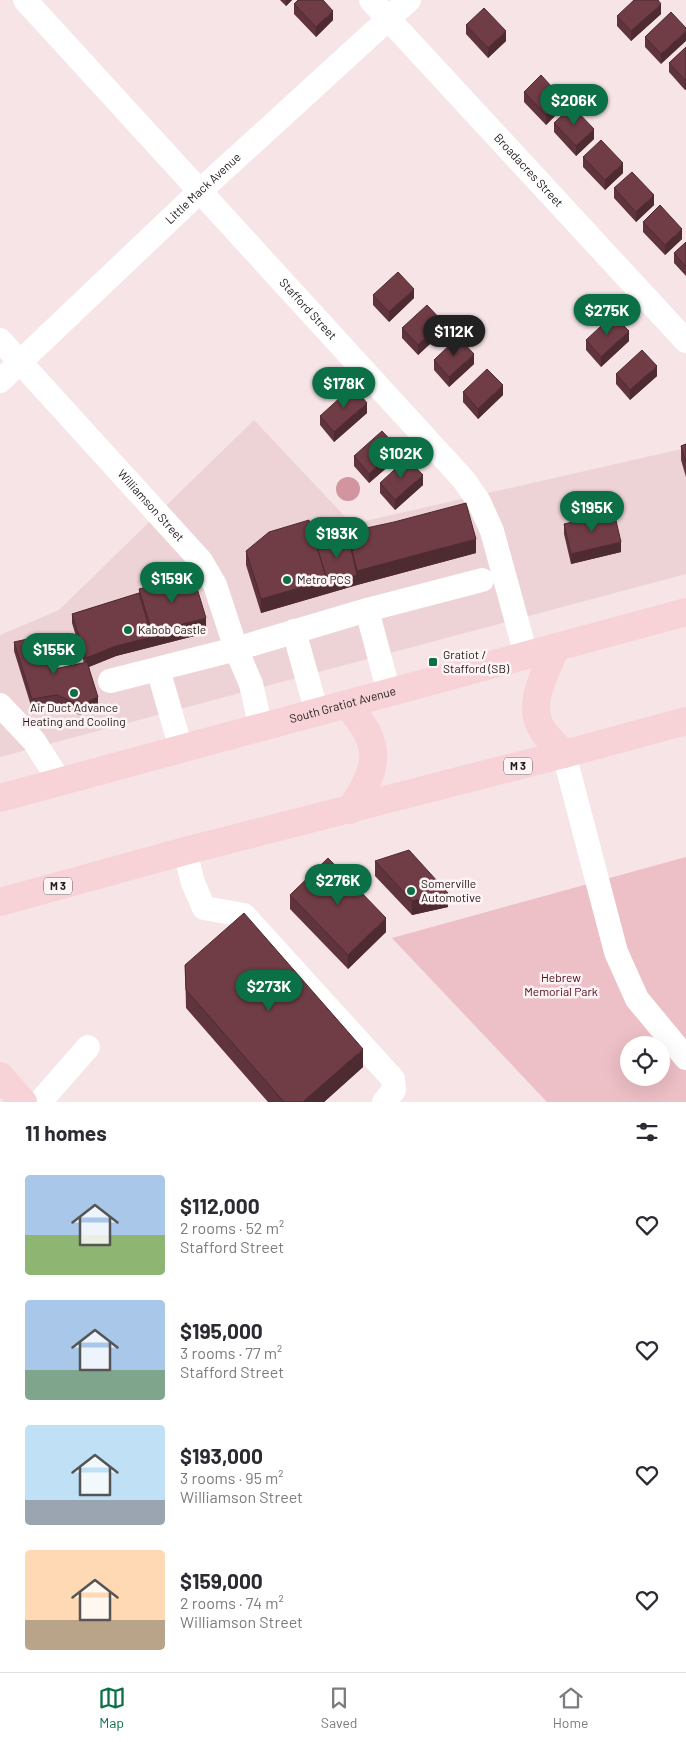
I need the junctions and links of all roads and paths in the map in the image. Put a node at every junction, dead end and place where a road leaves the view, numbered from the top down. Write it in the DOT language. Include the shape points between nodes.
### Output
graph roads {
  1 [pos="25,0"];
  2 [pos="371,0"];
  3 [pos="409,0"];
  4 [pos="389,19"];
  5 [pos="200,191"];
  6 [pos="0,340"];
  7 [pos="686,341"];
  8 [pos="20,362"];
  9 [pos="0,381"];
  10 [pos="482,580"];
  11 [pos="368,610"];
  12 [pos="686,612"];
  13 [pos="294,631"];
  14 [pos="556,647"];
  15 [pos="236,649"];
  16 [pos="526,655"];
  17 [pos="158,669"];
  18 [pos="110,682"];
  19 [pos="389,693"];
  20 [pos="0,705"];
  21 [pos="347,705"];
  22 [pos="317,713"];
  23 [pos="686,721"];
  24 [pos="261,728"];
  25 [pos="181,750"];
  26 [pos="564,754"];
  27 [pos="60,782"];
  28 [pos="0,798"];
  29 [pos="350,810"];
  30 [pos="185,851"];
  31 [pos="0,902"];
  32 [pos="88,1047"];
  33 [pos="686,1058"];
  34 [pos="0,1076"];
  35 [pos="23,1102"];
  36 [pos="40,1102"];
  37 [pos="384,1102"];
  1 -- 5 [label="street, Stafford Street"];
  2 -- 4 [label="street, Broadacres Street"];
  3 -- 4 [label="street, Little Mack Avenue"];
  4 -- 5 [label="street, Little Mack Avenue"];
  4 -- 7 [label="street, Broadacres Street"];
  5 -- 8 [label="street, Little Mack Avenue"];
  5 -- 16 [label="street, Stafford Street" via="464,480 479,502 492,531"];
  6 -- 8 [label="street, Williamson Street"];
  8 -- 9 [label="street, Little Mack Avenue"];
  8 -- 15 [label="street, Williamson Street" via="200,561 215,584"];
  10 -- 11 [label="street"];
  11 -- 13 [label="street"];
  11 -- 19 [label="street"];
  12 -- 14 [label="main road, South Gratiot Avenue"];
  13 -- 15 [label="street"];
  13 -- 22 [label="street"];
  14 -- 16 [label="main road, South Gratiot Avenue"];
  14 -- 26 [label="main road" via="540,687 536,717 543,731"];
  15 -- 17 [label="street"];
  15 -- 24 [label="street, Williamson Street" via="251,684"];
  16 -- 19 [label="main road, South Gratiot Avenue"];
  17 -- 18 [label="street"];
  17 -- 25 [label="street"];
  19 -- 21 [label="main road, South Gratiot Avenue"];
  20 -- 27 [label="street" via="34,741"];
  21 -- 22 [label="main road, South Gratiot Avenue"];
  21 -- 29 [label="main road" via="369,734 374,752 365,788"];
  22 -- 24 [label="main road, South Gratiot Avenue"];
  23 -- 26 [label="main road, M 3"];
  24 -- 25 [label="main road, South Gratiot Avenue"];
  25 -- 27 [label="main road, South Gratiot Avenue"];
  26 -- 29 [label="main road, M 3"];
  26 -- 33 [label="street" via="616,952 637,999"];
  27 -- 28 [label="main road, South Gratiot Avenue"];
  29 -- 30 [label="main road, M 3"];
  30 -- 31 [label="main road, M 3"];
  30 -- 37 [label="street" via="193,883 204,908 244,915 393,1079 394,1090"];
  32 -- 36 [label="street"];
  34 -- 35 [label="main road"];
}
